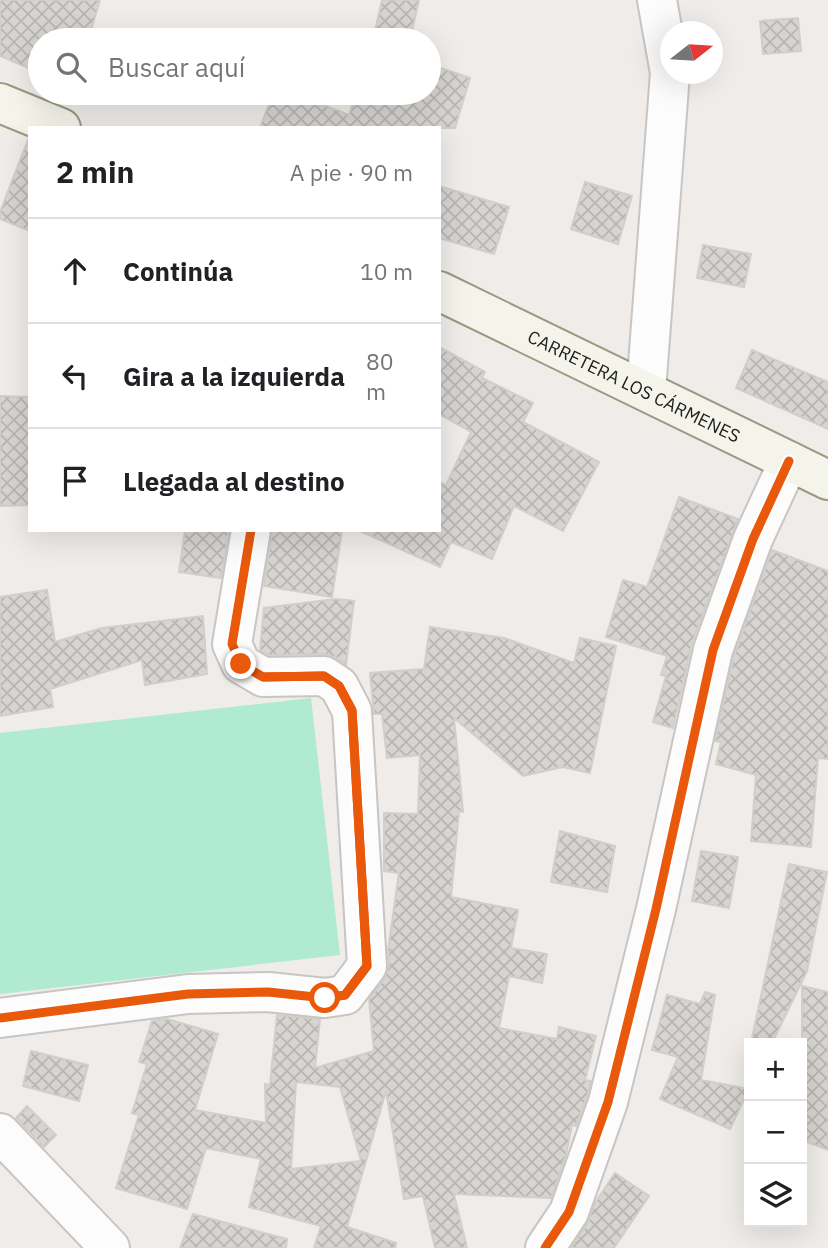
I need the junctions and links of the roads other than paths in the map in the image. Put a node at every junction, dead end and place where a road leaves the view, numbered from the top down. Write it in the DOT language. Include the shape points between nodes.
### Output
graph roads {
  1 [pos="657,0"];
  2 [pos="0,103"];
  3 [pos="56,126"];
  4 [pos="441,292"];
  5 [pos="646,391"];
  6 [pos="789,461"];
  7 [pos="828,480"];
  8 [pos="251,532"];
  9 [pos="0,1018"];
  10 [pos="0,1133"];
  11 [pos="110,1248"];
  12 [pos="545,1248"];
  1 -- 5 [label="street" via="670,73"];
  2 -- 3 [label="main road"];
  4 -- 5 [label="main road, CARRETERA LOS CÁRMENES"];
  5 -- 6 [label="main road, CARRETERA LOS CÁRMENES"];
  6 -- 7 [label="main road, CARRETERA LOS CÁRMENES"];
  6 -- 12 [label="street" via="753,539 713,650 608,1102 569,1212"];
  8 -- 9 [label="street" via="232,643 241,664 263,677 324,676 339,686 352,710 367,966 345,995 325,998 268,992 188,994"];
  10 -- 11 [label="street"];
}
